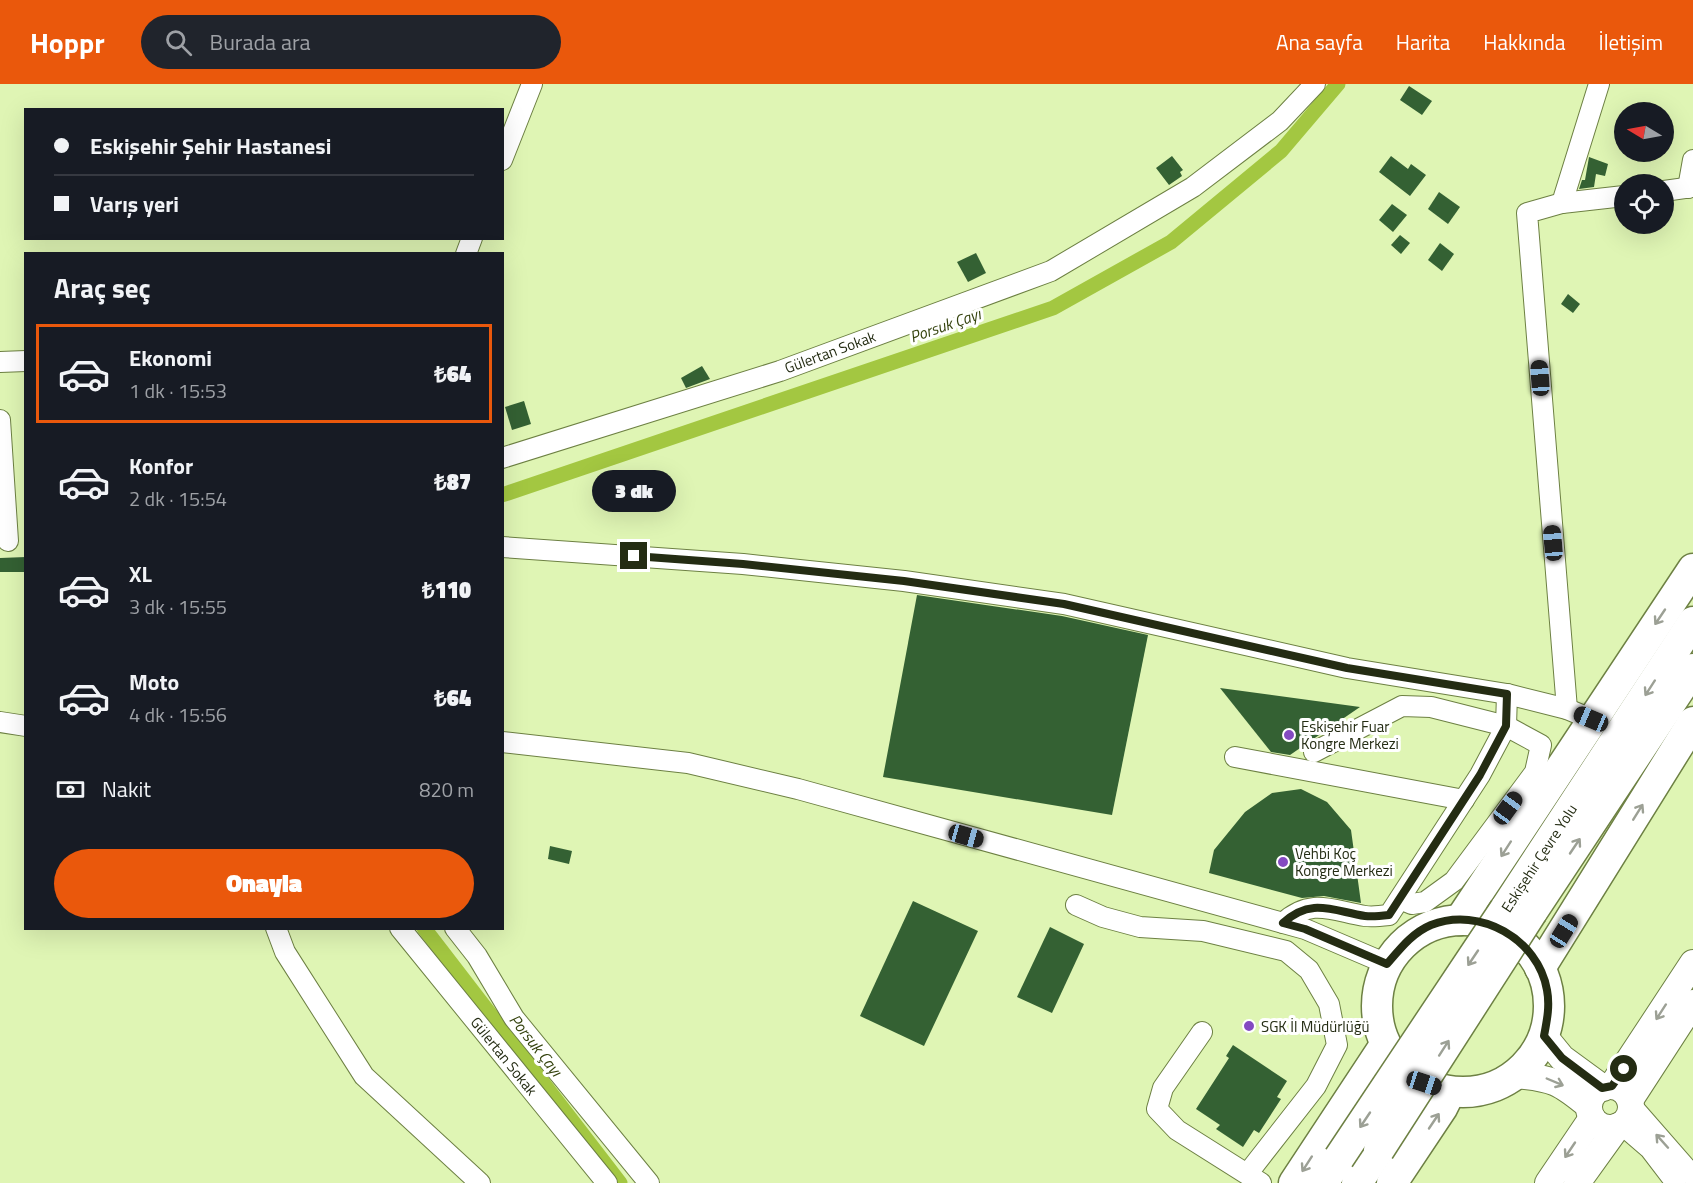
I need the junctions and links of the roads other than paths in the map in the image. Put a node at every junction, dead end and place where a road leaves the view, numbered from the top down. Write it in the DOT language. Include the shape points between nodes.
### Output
graph roads {
  1 [pos="532,84"];
  2 [pos="1315,84"];
  3 [pos="1599,84"];
  4 [pos="504,155"];
  5 [pos="1693,160"];
  6 [pos="1690,188"];
  7 [pos="1674,190"];
  8 [pos="1614,197"];
  9 [pos="1562,204"];
  10 [pos="24,361"];
  11 [pos="0,362"];
  12 [pos="0,420"];
  13 [pos="504,457"];
  14 [pos="11,540"];
  15 [pos="504,547"];
  16 [pos="1693,569"];
  17 [pos="1693,622"];
  18 [pos="1693,669"];
  19 [pos="1507,694"];
  20 [pos="1579,714"];
  21 [pos="0,722"];
  22 [pos="1693,722"];
  23 [pos="24,726"];
  24 [pos="1506,726"];
  25 [pos="504,742"];
  26 [pos="1314,752"];
  27 [pos="1235,757"];
  28 [pos="1464,800"];
  29 [pos="1400,899"];
  30 [pos="1076,905"];
  31 [pos="1518,911"];
  32 [pos="1460,920"];
  33 [pos="1283,923"];
  34 [pos="277,930"];
  35 [pos="402,930"];
  36 [pos="457,930"];
  37 [pos="1693,963"];
  38 [pos="1387,964"];
  39 [pos="1540,968"];
  40 [pos="1693,1004"];
  41 [pos="1202,1032"];
  42 [pos="1544,1036"];
  43 [pos="1385,1045"];
  44 [pos="1514,1075"];
  45 [pos="1450,1092"];
  46 [pos="1612,1107"];
  47 [pos="1693,1176"];
  48 [pos="1254,1178"];
  49 [pos="480,1183"];
  50 [pos="607,1183"];
  51 [pos="649,1183"];
  52 [pos="1294,1183"];
  53 [pos="1323,1183"];
  54 [pos="1357,1183"];
  55 [pos="1392,1183"];
  56 [pos="1548,1183"];
  57 [pos="1577,1183"];
  58 [pos="1676,1183"];
  1 -- 4 [label="street"];
  2 -- 13 [label="street, Gülertan Sokak" via="1280,121 1193,187 1051,271 780,371"];
  3 -- 9 [label="street"];
  5 -- 6 [label="street"];
  6 -- 7 [label="street"];
  8 -- 9 [label="street"];
  9 -- 20 [label="street" via="1527,213"];
  10 -- 11 [label="street"];
  12 -- 14 [label="street"];
  15 -- 19 [label="street" via="743,564 904,581 1064,604 1347,668"];
  16 -- 20 [label="highway, one-way"];
  17 -- 31 [label="highway, Eskişehir Çevre Yolu, one-way"];
  31 -- 18 [label="highway, Eskişehir Çevre Yolu, one-way"];
  19 -- 20 [label="street"];
  19 -- 24 [label="street"];
  20 -- 32 [label="highway, one-way"];
  21 -- 23 [label="street"];
  39 -- 22 [label="highway, one-way"];
  24 -- 26 [label="street" via="1431,707 1402,706"];
  24 -- 28 [label="street"];
  24 -- 29 [label="street" via="1541,745 1535,772 1454,881 1425,902 1412,904"];
  25 -- 33 [label="street" via="688,763 798,789"];
  27 -- 28 [label="street"];
  28 -- 29 [label="street"];
  29 -- 33 [label="street" via="1389,915 1367,916 1323,906 1293,913"];
  30 -- 48 [label="street" via="1140,927 1203,931 1286,951 1309,970 1329,1004 1337,1045 1316,1086"];
  31 -- 53 [label="highway, Eskişehir Çevre Yolu, one-way, bridge"];
  54 -- 31 [label="highway, Eskişehir Çevre Yolu, one-way, bridge"];
  32 -- 38 [label="highway" via="1431,926 1406,941"];
  32 -- 39 [label="highway" via="1485,922 1508,932"];
  33 -- 38 [label="street"];
  34 -- 49 [label="street" via="285,952 364,1076"];
  35 -- 50 [label="street, Gülertan Sokak"];
  36 -- 51 [label="street" via="514,1018"];
  37 -- 46 [label="main road, one-way"];
  38 -- 43 [label="highway" via="1378,990 1377,1018"];
  39 -- 42 [label="highway" via="1549,1013"];
  40 -- 46 [label="main road"];
  41 -- 48 [label="street" via="1163,1088 1157,1109 1177,1130"];
  42 -- 44 [label="highway" via="1532,1058"];
  42 -- 46 [label="main road"];
  43 -- 45 [label="highway" via="1401,1067 1424,1083"];
  43 -- 52 [label="highway, one-way"];
  44 -- 45 [label="highway" via="1484,1089"];
  44 -- 46 [label="main road, one-way" via="1544,1077"];
  55 -- 45 [label="highway, one-way"];
  47 -- 46 [label="street, one-way"];
  46 -- 56 [label="main road, one-way"];
  46 -- 57 [label="main road"];
  46 -- 58 [label="street"];
}
